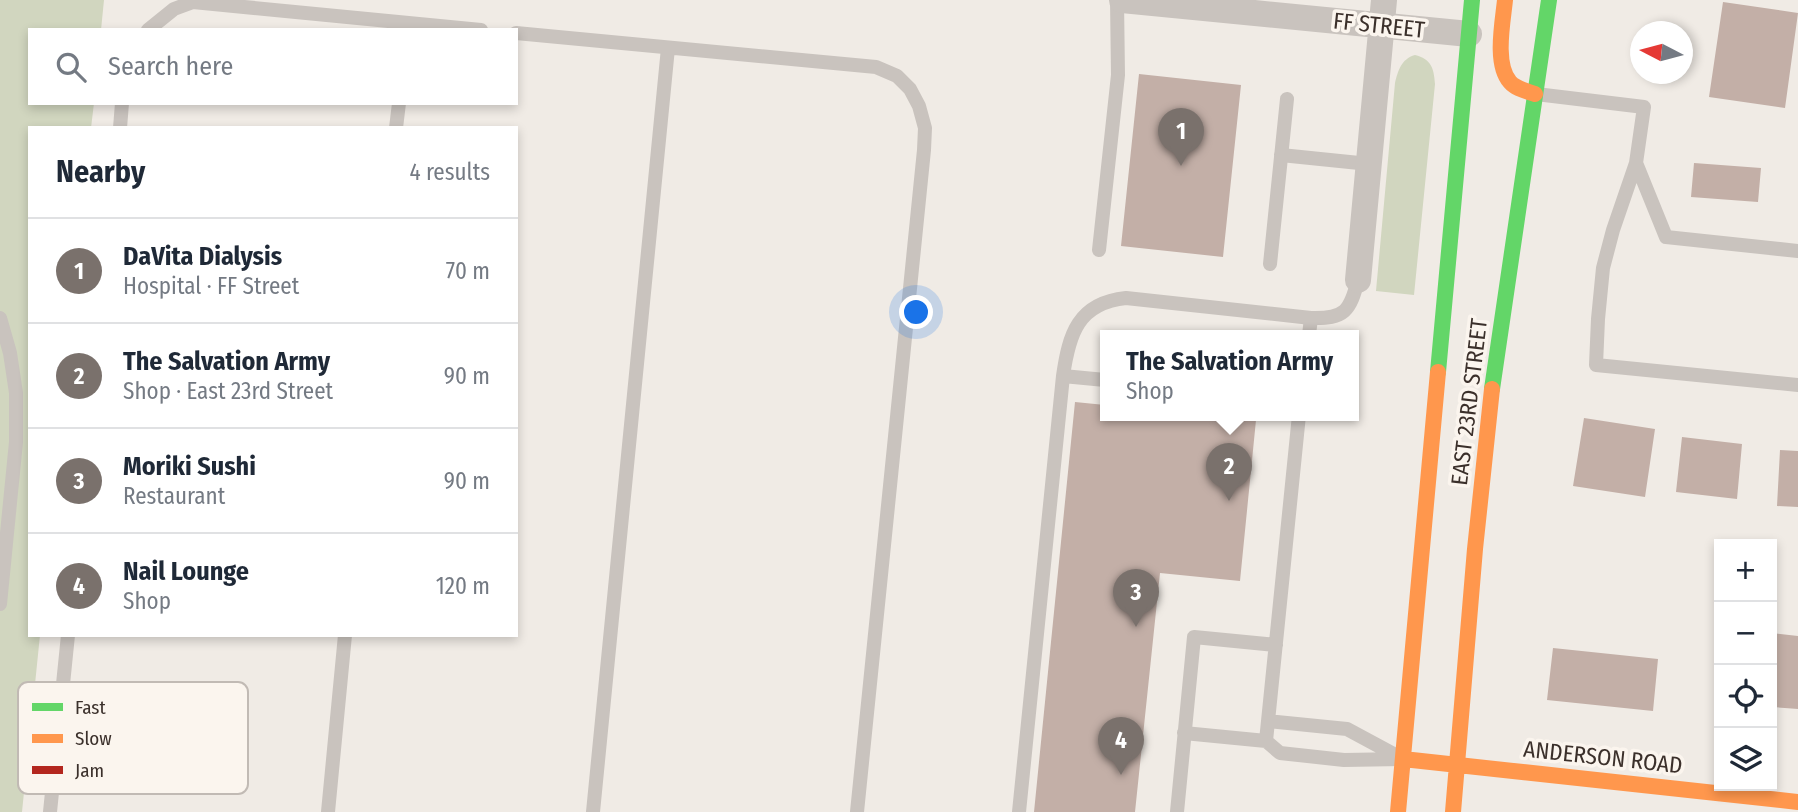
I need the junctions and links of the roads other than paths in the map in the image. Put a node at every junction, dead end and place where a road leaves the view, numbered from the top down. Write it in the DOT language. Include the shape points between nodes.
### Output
graph roads {
  1 [pos="1119,0"];
  2 [pos="1472,0"];
  3 [pos="1505,0"];
  4 [pos="1549,0"];
  5 [pos="1383,13"];
  6 [pos="406,26"];
  7 [pos="150,28"];
  8 [pos="444,28"];
  9 [pos="518,33"];
  10 [pos="1469,34"];
  11 [pos="668,48"];
  12 [pos="1535,94"];
  13 [pos="1287,99"];
  14 [pos="122,105"];
  15 [pos="399,105"];
  16 [pos="120,126"];
  17 [pos="396,126"];
  18 [pos="1281,155"];
  19 [pos="1636,163"];
  20 [pos="1369,164"];
  21 [pos="1099,250"];
  22 [pos="1798,250"];
  23 [pos="1270,264"];
  24 [pos="1358,280"];
  25 [pos="0,318"];
  26 [pos="1311,318"];
  27 [pos="1310,330"];
  28 [pos="1063,376"];
  29 [pos="1100,380"];
  30 [pos="1798,385"];
  31 [pos="1299,421"];
  32 [pos="0,604"];
  33 [pos="68,637"];
  34 [pos="345,637"];
  35 [pos="1276,645"];
  36 [pos="63,682"];
  37 [pos="1268,721"];
  38 [pos="1184,733"];
  39 [pos="1266,741"];
  40 [pos="1403,759"];
  41 [pos="1457,764"];
  42 [pos="52,794"];
  43 [pos="1798,802"];
  44 [pos="50,812"];
  45 [pos="328,812"];
  46 [pos="593,812"];
  47 [pos="857,812"];
  48 [pos="1019,812"];
  49 [pos="1177,812"];
  50 [pos="1398,812"];
  51 [pos="1453,812"];
  1 -- 5 [label="street, FF STREET"];
  1 -- 21 [label="lane" via="1118,75"];
  2 -- 10 [label="main road, EAST 23RD STREET"];
  3 -- 12 [label="main road" via="1501,43 1505,74 1511,83"];
  4 -- 12 [label="main road, EAST 23RD STREET"];
  5 -- 10 [label="street, FF STREET"];
  5 -- 20 [label="street"];
  6 -- 7 [label="lane" via="193,2 174,9"];
  6 -- 8 [label="lane"];
  9 -- 11 [label="lane"];
  10 -- 40 [label="main road, EAST 23RD STREET"];
  11 -- 46 [label="lane"];
  11 -- 47 [label="lane" via="876,67 897,76 910,89 925,128"];
  12 -- 19 [label="lane" via="1644,107"];
  12 -- 41 [label="main road, EAST 23RD STREET" via="1493,388"];
  13 -- 18 [label="lane"];
  14 -- 16 [label="lane"];
  15 -- 17 [label="lane"];
  18 -- 20 [label="lane"];
  18 -- 23 [label="lane"];
  19 -- 22 [label="lane" via="1666,237"];
  19 -- 30 [label="lane" via="1603,268 1596,365"];
  20 -- 24 [label="street"];
  24 -- 26 [label="lane" via="1353,300 1341,315"];
  25 -- 32 [label="lane" via="16,393 16,442"];
  26 -- 27 [label="lane"];
  26 -- 28 [label="lane" via="1110,300 1083,317 1072,337"];
  28 -- 29 [label="lane"];
  28 -- 48 [label="lane"];
  31 -- 35 [label="lane"];
  33 -- 36 [label="lane"];
  34 -- 45 [label="lane"];
  35 -- 37 [label="lane"];
  35 -- 38 [label="lane" via="1195,637"];
  37 -- 39 [label="lane"];
  37 -- 40 [label="lane" via="1347,729"];
  38 -- 39 [label="lane"];
  38 -- 49 [label="lane"];
  39 -- 40 [label="lane" via="1280,753 1344,760"];
  40 -- 41 [label="main road, ANDERSON ROAD"];
  40 -- 50 [label="main road, EAST 23RD STREET"];
  41 -- 43 [label="main road, ANDERSON ROAD"];
  41 -- 51 [label="main road, EAST 23RD STREET"];
  42 -- 44 [label="lane"];
}
